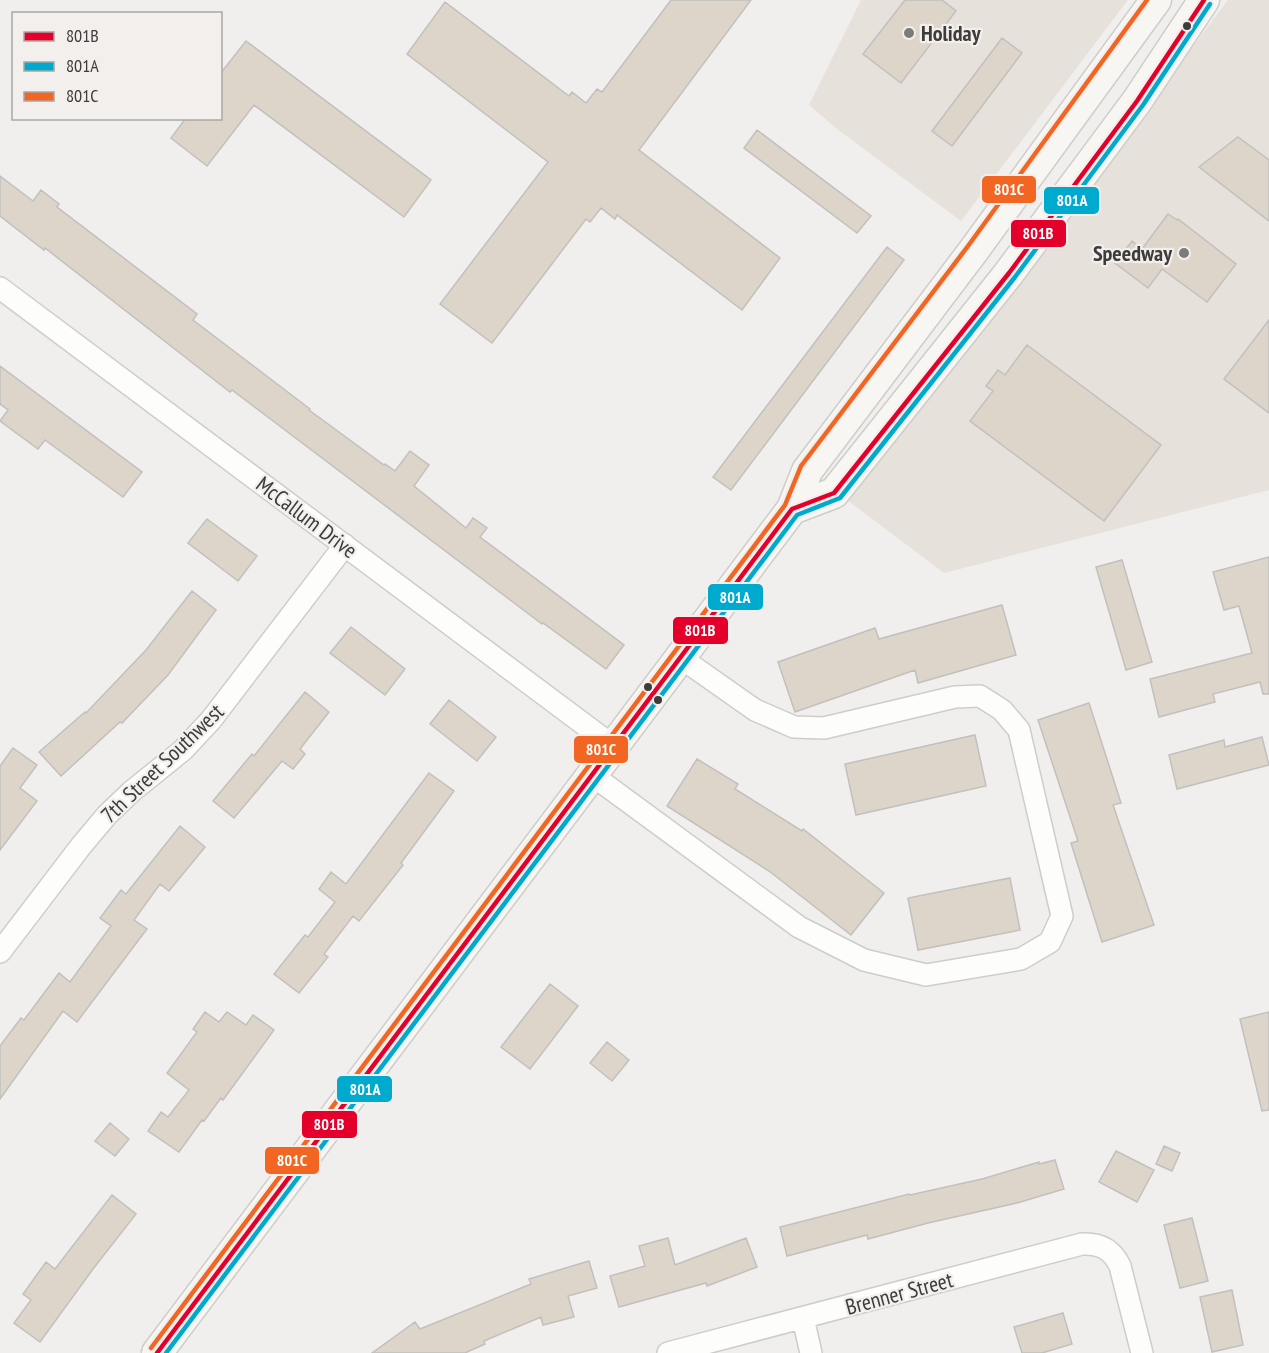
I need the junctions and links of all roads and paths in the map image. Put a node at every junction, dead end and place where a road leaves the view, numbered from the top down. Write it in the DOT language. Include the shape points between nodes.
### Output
graph roads {
  1 [pos="1156,0"];
  2 [pos="1204,0"];
  3 [pos="0,288"];
  4 [pos="792,509"];
  5 [pos="345,545"];
  6 [pos="681,658"];
  7 [pos="613,746"];
  8 [pos="592,775"];
  9 [pos="0,952"];
  10 [pos="802,1318"];
  11 [pos="157,1353"];
  12 [pos="668,1353"];
  13 [pos="811,1353"];
  14 [pos="1142,1353"];
  1 -- 4 [label="main road" via="807,471"];
  2 -- 4 [label="main road" via="1137,101 1009,273 834,493"];
  3 -- 5 [label="street, McCallum Drive"];
  4 -- 6 [label="main road"];
  5 -- 7 [label="street, McCallum Drive"];
  5 -- 9 [label="street, 7th Street Southwest" via="211,720 183,750 107,815"];
  6 -- 7 [label="main road"];
  6 -- 8 [label="street" via="755,710 794,726 824,728 955,697 981,696 1002,710 1019,730 1056,886 1062,916 1050,942 1021,959 926,975 864,960 799,927"];
  7 -- 8 [label="main road"];
  8 -- 11 [label="main road"];
  10 -- 12 [label="street, Brenner Street"];
  10 -- 13 [label="street"];
  10 -- 14 [label="street, Brenner Street" via="1082,1244 1095,1244 1107,1249 1120,1266"];
}
